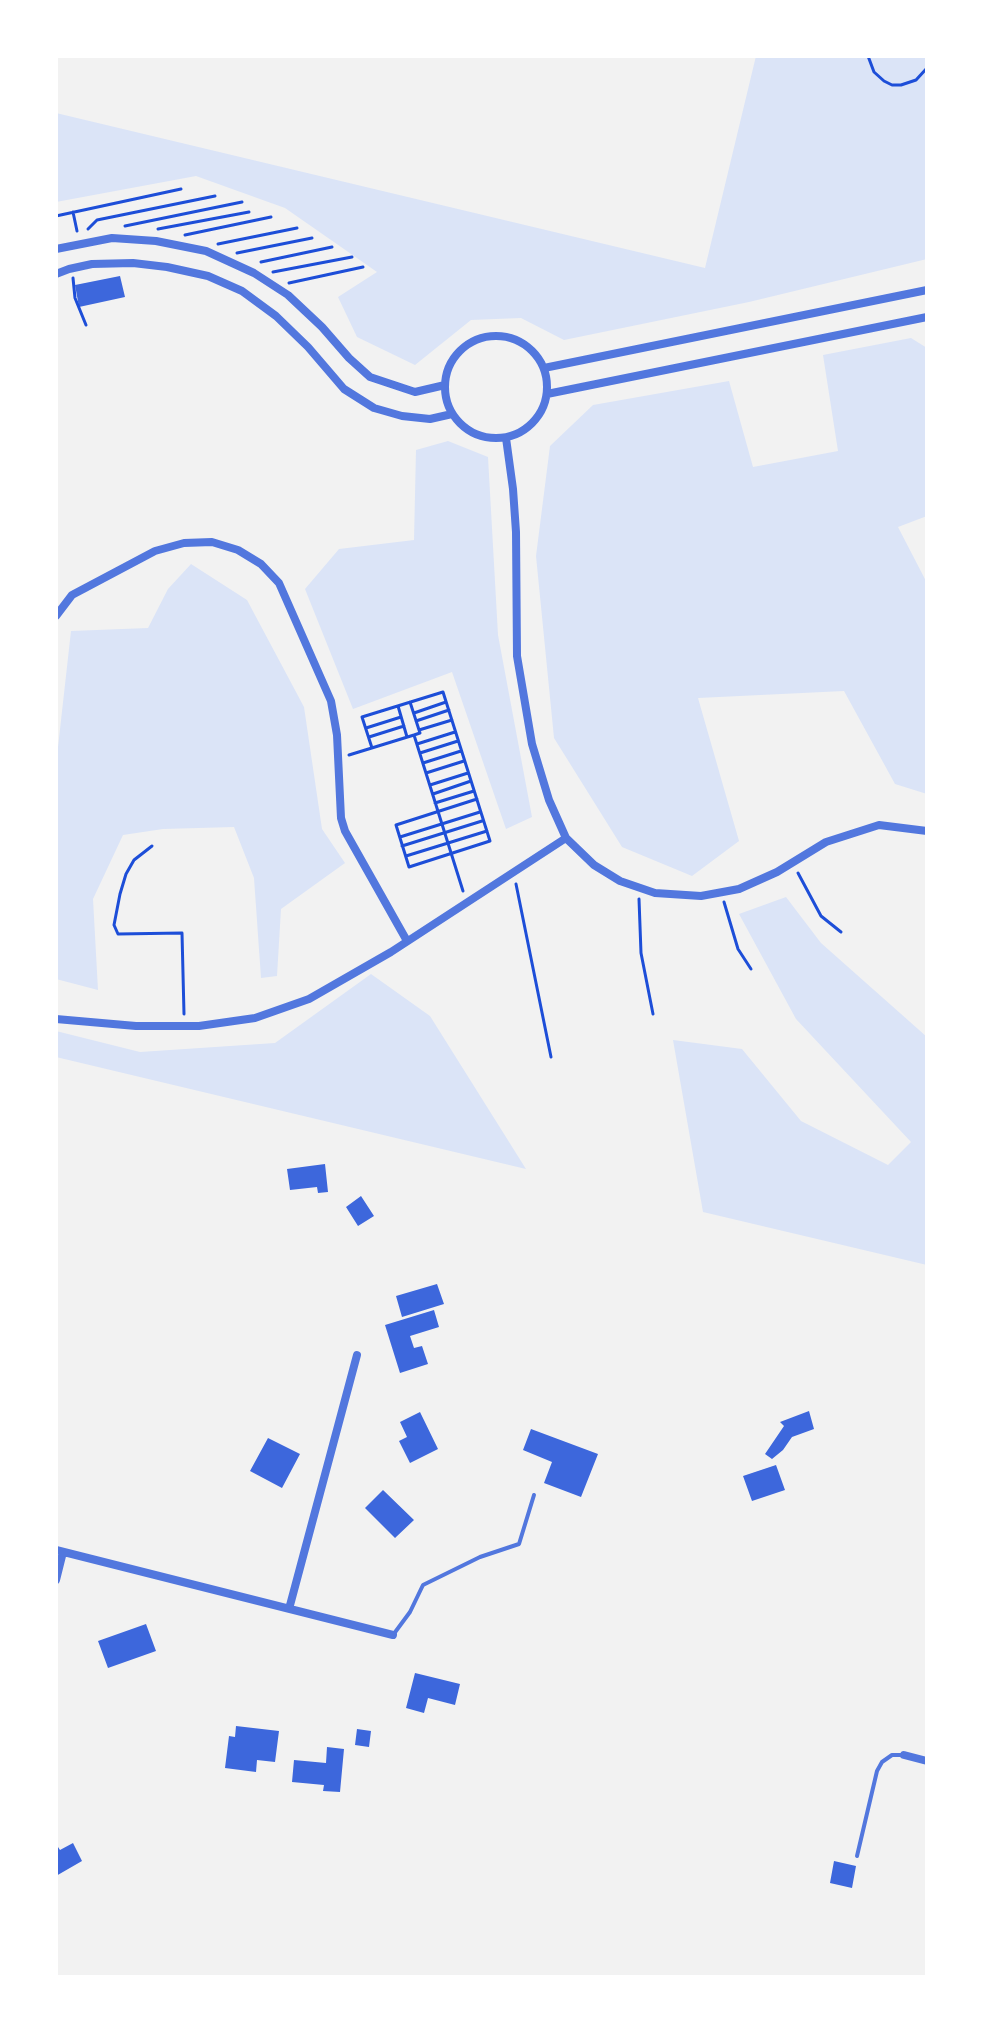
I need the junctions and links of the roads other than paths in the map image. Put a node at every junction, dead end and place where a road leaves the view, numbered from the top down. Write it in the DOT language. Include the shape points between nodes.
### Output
graph roads {
  1 [pos="56,249"];
  2 [pos="56,274"];
  3 [pos="927,290"];
  4 [pos="927,317"];
  5 [pos="544,368"];
  6 [pos="445,385"];
  7 [pos="547,394"];
  8 [pos="452,414"];
  9 [pos="506,438"];
  10 [pos="56,616"];
  11 [pos="927,831"];
  12 [pos="566,838"];
  13 [pos="407,941"];
  14 [pos="56,1019"];
  15 [pos="357,1355"];
  16 [pos="534,1495"];
  17 [pos="59,1551"];
  18 [pos="56,1580"];
  19 [pos="289,1609"];
  20 [pos="393,1635"];
  21 [pos="904,1755"];
  22 [pos="927,1761"];
  23 [pos="857,1856"];
  1 -- 6 [label="street" via="112,238 156,241 217,257 288,295 370,377 415,392"];
  2 -- 8 [label="street" via="92,264 133,263 208,276 242,291 276,316 344,389 374,408 430,419"];
  3 -- 5 [label="street"];
  4 -- 7 [label="street"];
  5 -- 6 [label="street" via="537,355 515,339 487,337 463,348 447,371"];
  5 -- 7 [label="street"];
  6 -- 8 [label="street"];
  7 -- 9 [label="street" via="537,419"];
  8 -- 9 [label="street" via="476,434"];
  9 -- 12 [label="street" via="516,532 517,656 532,744"];
  10 -- 13 [label="street" via="72,595 155,551 184,543 212,542 261,564 279,583 331,701 345,831"];
  11 -- 12 [label="street" via="879,825 826,842 739,889 701,896 655,893 620,881"];
  12 -- 13 [label="street"];
  13 -- 14 [label="street" via="309,999 255,1018 199,1026"];
  15 -- 19 [label="street"];
  16 -- 20 [label="lane" via="519,1544 423,1585"];
  17 -- 18 [label="street"];
  17 -- 19 [label="street"];
  19 -- 20 [label="street"];
  21 -- 22 [label="street"];
  21 -- 23 [label="lane" via="892,1755 877,1771"];
}
